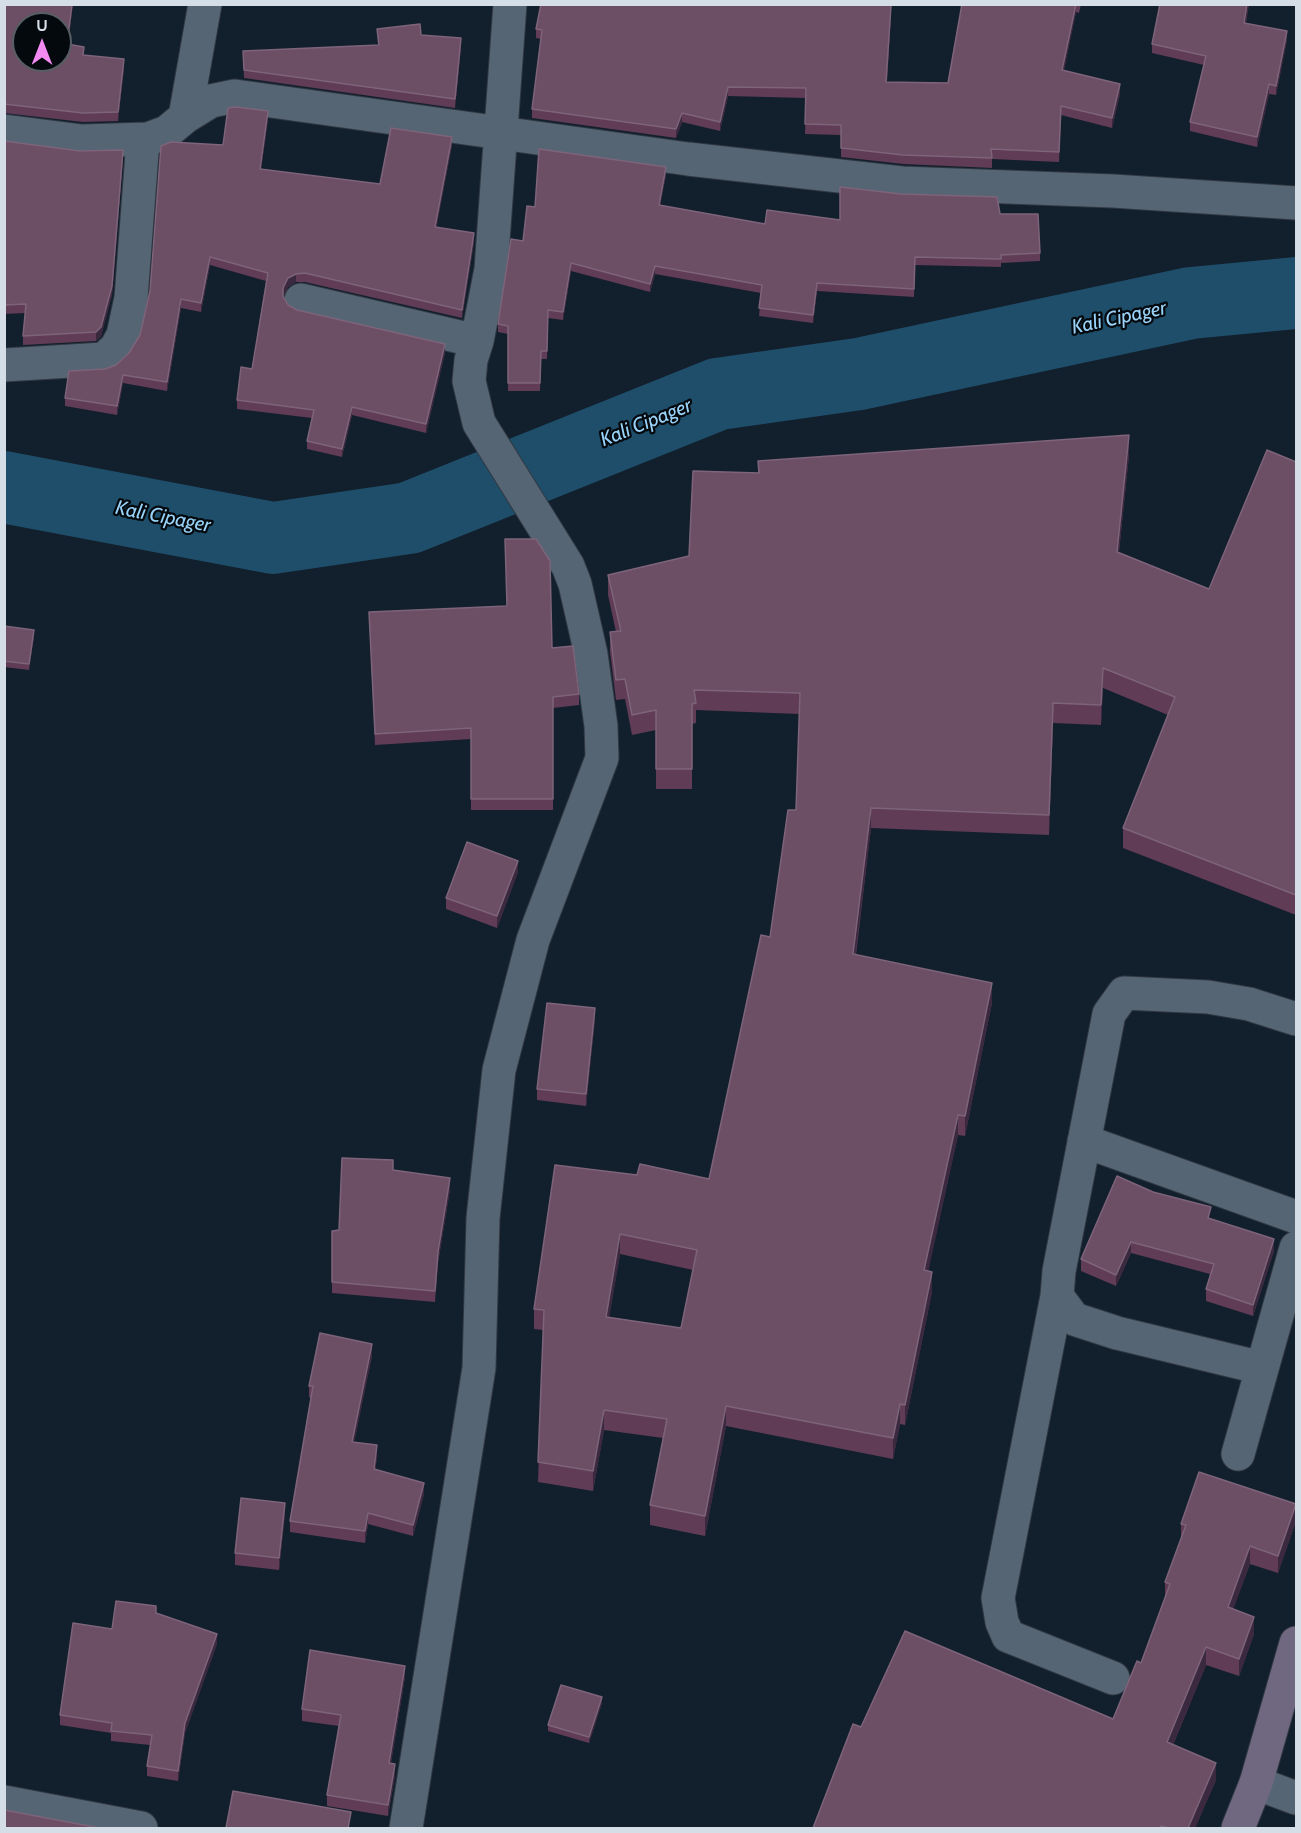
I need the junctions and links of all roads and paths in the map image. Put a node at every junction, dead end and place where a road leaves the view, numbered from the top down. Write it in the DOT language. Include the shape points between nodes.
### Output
graph roads {
  1 [pos="205,4"];
  2 [pos="510,4"];
  3 [pos="184,117"];
  4 [pos="4,131"];
  5 [pos="501,132"];
  6 [pos="143,140"];
  7 [pos="1296,203"];
  8 [pos="301,300"];
  9 [pos="477,341"];
  10 [pos="4,365"];
  11 [pos="1296,1019"];
  12 [pos="1084,1141"];
  13 [pos="1296,1217"];
  14 [pos="1296,1248"];
  15 [pos="1057,1296"];
  16 [pos="1262,1368"];
  17 [pos="1238,1454"];
  18 [pos="1296,1643"];
  19 [pos="1113,1678"];
  20 [pos="1256,1783"];
  21 [pos="1296,1798"];
  22 [pos="4,1802"];
  23 [pos="141,1828"];
  24 [pos="406,1828"];
  25 [pos="1238,1828"];
  1 -- 3 [label="street"];
  2 -- 5 [label="street"];
  3 -- 5 [label="street" via="211,101 235,96"];
  3 -- 6 [label="street" via="166,132"];
  4 -- 6 [label="street" via="82,141"];
  5 -- 7 [label="street" via="688,159 902,183"];
  5 -- 9 [label="street" via="491,269"];
  6 -- 10 [label="street" via="131,298 116,348 104,359"];
  8 -- 9 [label="street"];
  9 -- 24 [label="street" via="469,381 479,423 568,566 575,584 591,654 602,758 533,940 499,1070 483,1218 478,1368"];
  11 -- 12 [label="street" via="1249,1004 1124,993 1109,1014"];
  12 -- 13 [label="street"];
  12 -- 15 [label="street"];
  14 -- 16 [label="street"];
  15 -- 16 [label="street" via="1074,1319"];
  15 -- 19 [label="street" via="998,1598 1008,1636"];
  16 -- 17 [label="street"];
  18 -- 20 [label="street"];
  20 -- 21 [label="street"];
  20 -- 25 [label="street"];
  22 -- 23 [label="street"];
}
